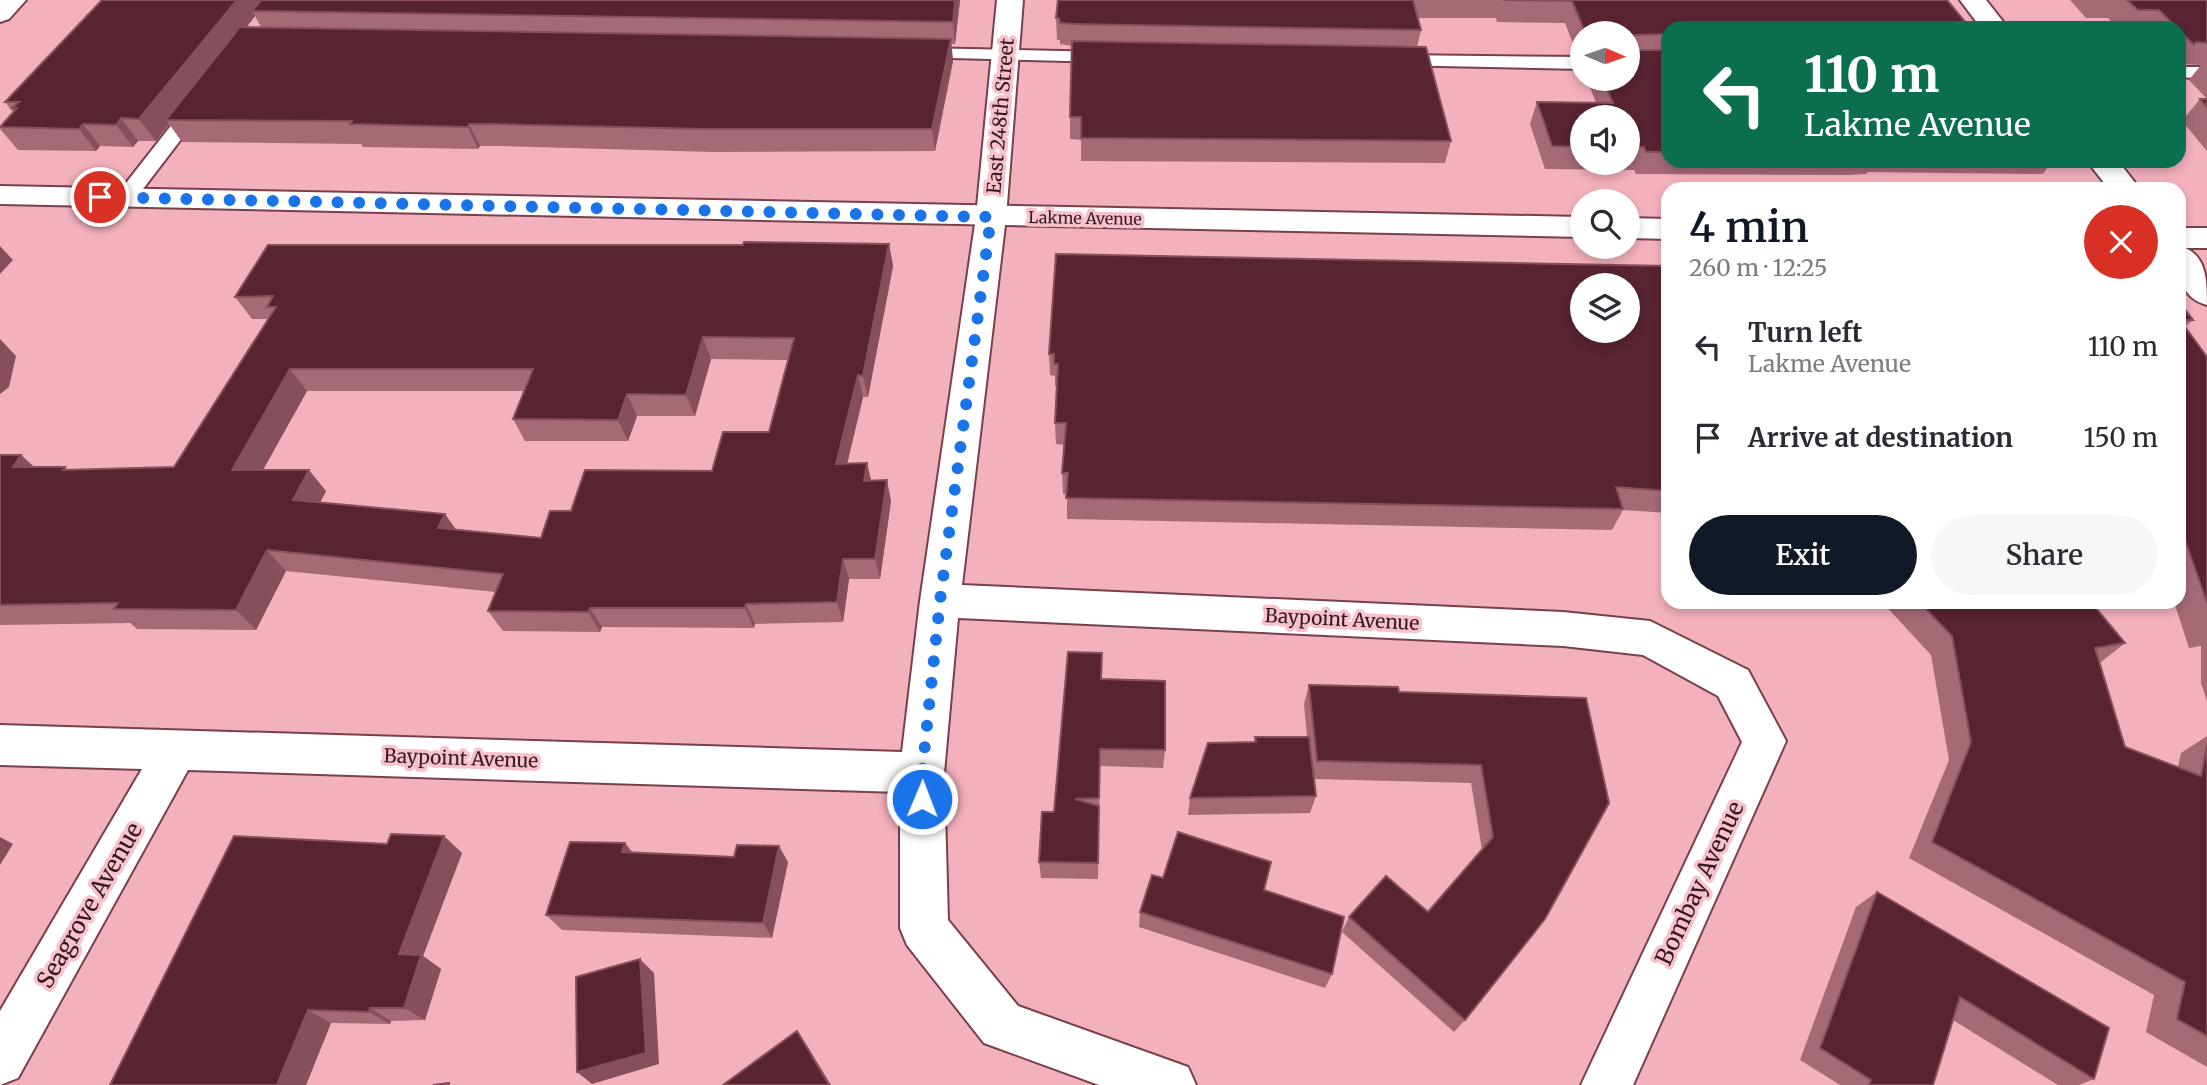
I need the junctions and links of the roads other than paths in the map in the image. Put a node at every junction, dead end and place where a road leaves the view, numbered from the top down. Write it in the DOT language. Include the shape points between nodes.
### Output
graph roads {
  1 [pos="13,0"];
  2 [pos="1010,0"];
  3 [pos="1972,0"];
  4 [pos="0,13"];
  5 [pos="1989,21"];
  6 [pos="895,53"];
  7 [pos="1005,55"];
  8 [pos="1129,57"];
  9 [pos="1376,60"];
  10 [pos="1570,63"];
  11 [pos="2186,72"];
  12 [pos="2207,73"];
  13 [pos="207,93"];
  14 [pos="2108,168"];
  15 [pos="2119,182"];
  16 [pos="0,195"];
  17 [pos="125,197"];
  18 [pos="991,217"];
  19 [pos="1570,227"];
  20 [pos="1640,228"];
  21 [pos="1661,229"];
  22 [pos="2186,237"];
  23 [pos="2207,238"];
  24 [pos="2186,266"];
  25 [pos="2207,294"];
  26 [pos="940,601"];
  27 [pos="1733,683"];
  28 [pos="0,745"];
  29 [pos="177,749"];
  30 [pos="922,773"];
  31 [pos="0,1060"];
  32 [pos="1170,1085"];
  33 [pos="1607,1085"];
  1 -- 4 [label="street"];
  2 -- 7 [label="street, East 248th Street"];
  3 -- 5 [label="street"];
  6 -- 7 [label="lane"];
  7 -- 8 [label="lane"];
  7 -- 18 [label="street, East 248th Street"];
  9 -- 10 [label="lane"];
  11 -- 12 [label="lane"];
  13 -- 17 [label="lane"];
  14 -- 15 [label="street"];
  16 -- 17 [label="street, Lakme Avenue"];
  17 -- 18 [label="street, Lakme Avenue"];
  18 -- 19 [label="street, Lakme Avenue"];
  18 -- 26 [label="street, East 248th Street"];
  20 -- 21 [label="street"];
  22 -- 23 [label="street"];
  24 -- 25 [label="street"];
  26 -- 27 [label="street, Baypoint Avenue" via="1563,629 1650,638"];
  26 -- 30 [label="street, East 248th Street"];
  27 -- 33 [label="street, Bombay Avenue" via="1764,741"];
  28 -- 29 [label="street, Baypoint Avenue"];
  29 -- 30 [label="street, Baypoint Avenue"];
  29 -- 31 [label="street, Seagrove Avenue"];
  30 -- 32 [label="street" via="924,928 1002,1025"];
}
